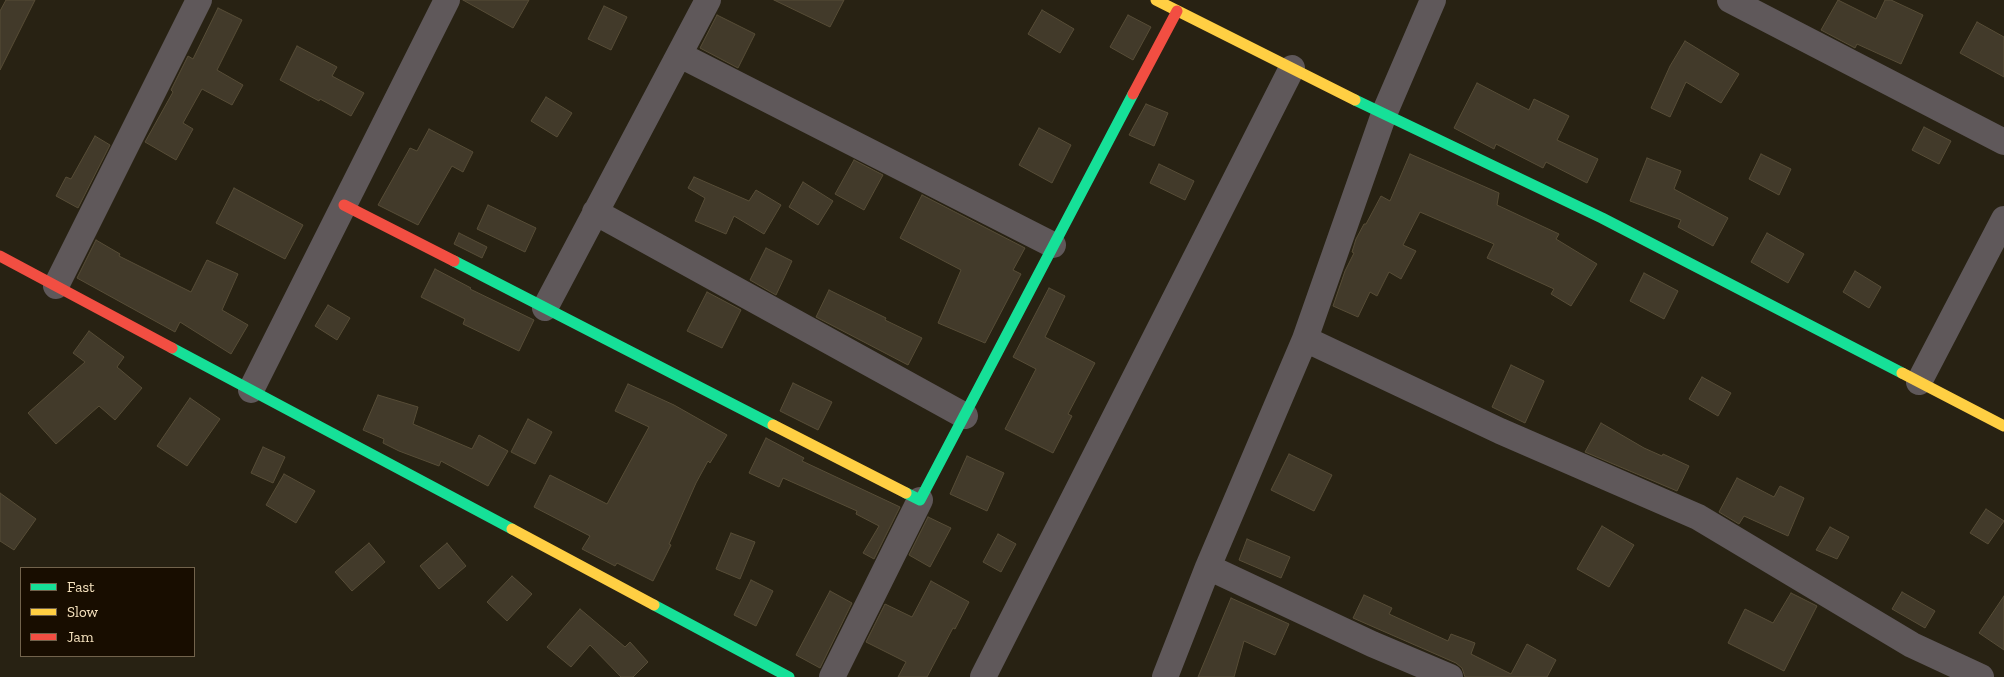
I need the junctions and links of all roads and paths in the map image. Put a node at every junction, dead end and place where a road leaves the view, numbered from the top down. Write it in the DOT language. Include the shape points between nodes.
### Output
graph roads {
  1 [pos="199,0"];
  2 [pos="447,0"];
  3 [pos="708,0"];
  4 [pos="1156,0"];
  5 [pos="1433,0"];
  6 [pos="1730,0"];
  7 [pos="1177,10"];
  8 [pos="680,55"];
  9 [pos="1292,68"];
  10 [pos="1384,114"];
  11 [pos="2004,142"];
  12 [pos="344,205"];
  13 [pos="595,212"];
  14 [pos="2004,219"];
  15 [pos="1054,245"];
  16 [pos="0,256"];
  17 [pos="56,286"];
  18 [pos="545,308"];
  19 [pos="1304,338"];
  20 [pos="1919,382"];
  21 [pos="251,390"];
  22 [pos="965,416"];
  23 [pos="2004,426"];
  24 [pos="920,500"];
  25 [pos="1208,567"];
  26 [pos="788,677"];
  27 [pos="832,677"];
  28 [pos="983,677"];
  29 [pos="1165,677"];
  30 [pos="1450,677"];
  31 [pos="1981,677"];
  1 -- 17 [label="street"];
  2 -- 12 [label="street"];
  3 -- 8 [label="street"];
  4 -- 7 [label="street"];
  5 -- 10 [label="street"];
  6 -- 11 [label="street"];
  7 -- 9 [label="street"];
  7 -- 15 [label="street"];
  8 -- 13 [label="street"];
  8 -- 15 [label="street"];
  9 -- 10 [label="street"];
  9 -- 28 [label="street"];
  10 -- 19 [label="street"];
  10 -- 20 [label="street" via="1602,218"];
  12 -- 18 [label="street"];
  12 -- 21 [label="street"];
  13 -- 18 [label="street"];
  13 -- 22 [label="street"];
  14 -- 20 [label="street"];
  15 -- 22 [label="street"];
  16 -- 17 [label="street"];
  17 -- 21 [label="street"];
  18 -- 24 [label="street"];
  19 -- 25 [label="street"];
  19 -- 31 [label="street" via="1500,431 1698,517 1912,645"];
  20 -- 23 [label="street"];
  21 -- 26 [label="street"];
  22 -- 24 [label="street"];
  24 -- 27 [label="street"];
  25 -- 29 [label="street"];
  25 -- 30 [label="street"];
}
